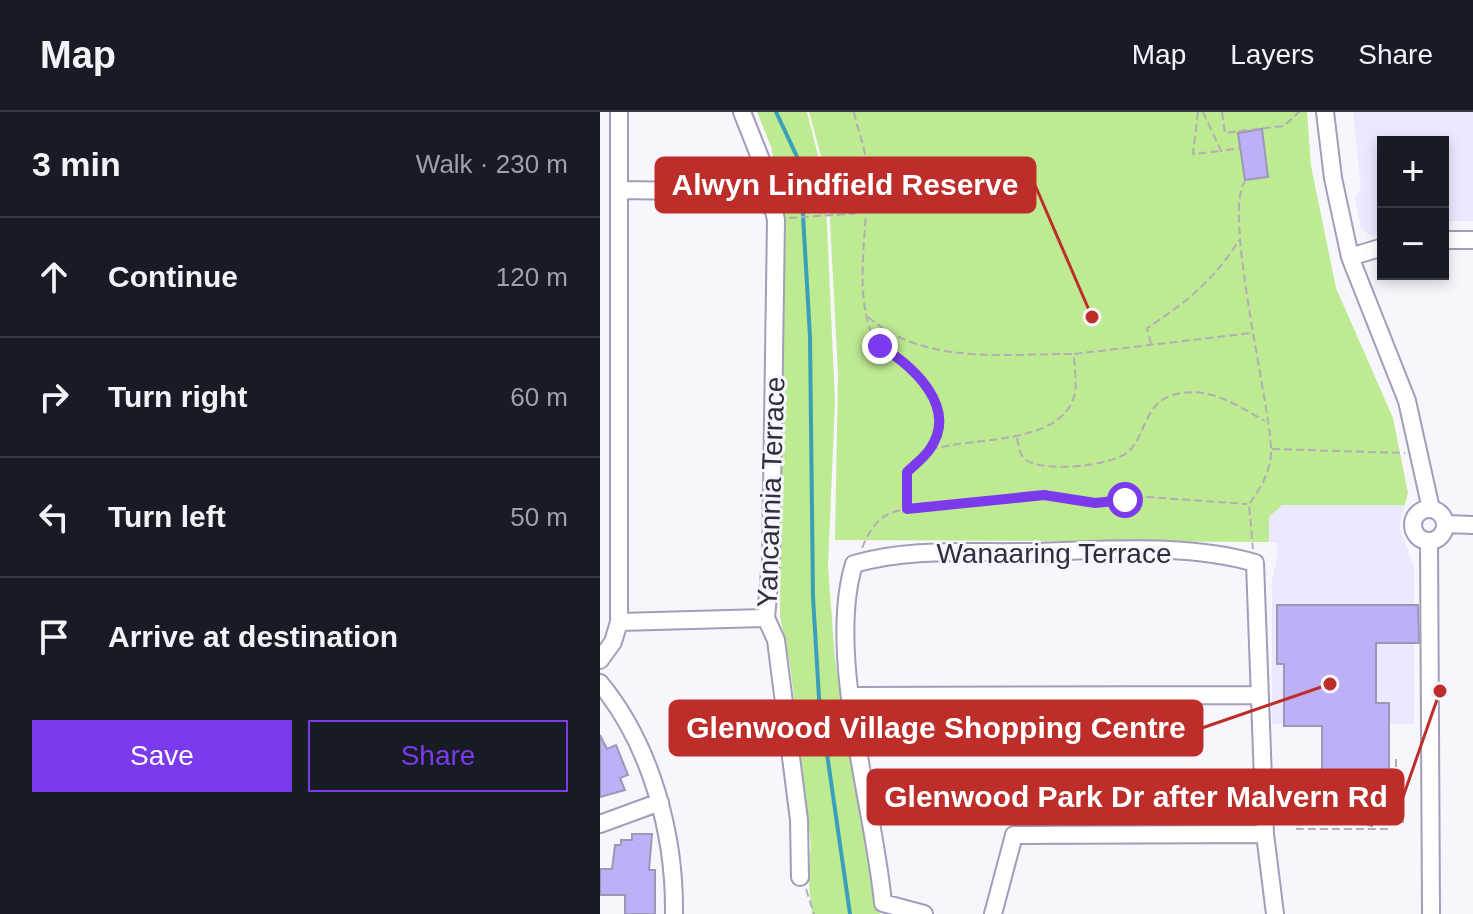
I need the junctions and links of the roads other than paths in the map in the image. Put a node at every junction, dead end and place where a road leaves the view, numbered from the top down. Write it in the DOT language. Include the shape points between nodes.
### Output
graph roads {
  1 [pos="619,112"];
  2 [pos="742,112"];
  3 [pos="1325,112"];
  4 [pos="619,190"];
  5 [pos="761,192"];
  6 [pos="1449,240"];
  7 [pos="1473,240"];
  8 [pos="1377,249"];
  9 [pos="1350,257"];
  10 [pos="600,300"];
  11 [pos="618,300"];
  12 [pos="1431,509"];
  13 [pos="1446,524"];
  14 [pos="1473,525"];
  15 [pos="1429,541"];
  16 [pos="766,618"];
  17 [pos="619,622"];
  18 [pos="600,660"];
  19 [pos="600,683"];
  20 [pos="1259,695"];
  21 [pos="852,696"];
  22 [pos="660,802"];
  23 [pos="600,824"];
  24 [pos="1265,834"];
  25 [pos="800,877"];
  26 [pos="674,914"];
  27 [pos="924,914"];
  28 [pos="993,914"];
  29 [pos="1275,914"];
  30 [pos="1431,914"];
  1 -- 4 [label="street"];
  2 -- 5 [label="street, Yancannia Terrace" via="765,170"];
  3 -- 9 [label="street"];
  4 -- 5 [label="street"];
  4 -- 11 [label="street"];
  5 -- 16 [label="street, Yancannia Terrace" via="776,220"];
  6 -- 7 [label="street"];
  8 -- 9 [label="street"];
  9 -- 12 [label="street" via="1407,401"];
  10 -- 11 [label="street"];
  11 -- 17 [label="street"];
  12 -- 13 [label="street"];
  12 -- 15 [label="street" via="1421,511 1413,523 1416,534"];
  13 -- 14 [label="street"];
  13 -- 15 [label="street" via="1443,534"];
  15 -- 30 [label="street"];
  16 -- 17 [label="street"];
  16 -- 25 [label="street, Yancannia Terrace" via="776,640 799,820"];
  17 -- 18 [label="street"];
  19 -- 22 [label="street" via="632,733"];
  20 -- 21 [label="street"];
  20 -- 21 [label="street, Wanaaring Terrace" via="1255,563 1223,554 1101,551 889,554 854,564 846,592 845,638"];
  20 -- 24 [label="street"];
  21 -- 27 [label="street" via="883,903"];
  22 -- 23 [label="street"];
  22 -- 26 [label="street" via="670,844"];
  24 -- 28 [label="street" via="1014,835"];
  24 -- 29 [label="street"];
}
